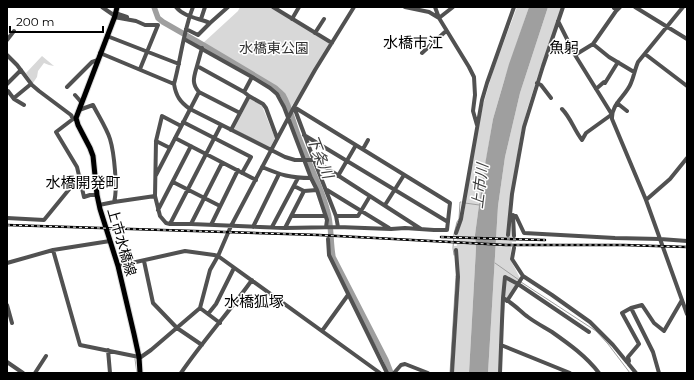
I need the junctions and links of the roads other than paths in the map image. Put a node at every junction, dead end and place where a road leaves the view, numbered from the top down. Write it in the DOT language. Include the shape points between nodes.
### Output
graph roads {
  1 [pos="102,7"];
  2 [pos="116,7"];
  3 [pos="176,7"];
  4 [pos="193,7"];
  5 [pos="205,7"];
  6 [pos="228,7"];
  7 [pos="273,7"];
  8 [pos="299,7"];
  9 [pos="354,7"];
  10 [pos="405,7"];
  11 [pos="435,7"];
  12 [pos="453,7"];
  13 [pos="514,7"];
  14 [pos="563,7"];
  15 [pos="620,7"];
  16 [pos="635,7"];
  17 [pos="683,7"];
  18 [pos="115,16"];
  19 [pos="190,16"];
  20 [pos="128,17"];
  21 [pos="439,18"];
  22 [pos="201,19"];
  23 [pos="292,19"];
  24 [pos="324,19"];
  25 [pos="558,21"];
  26 [pos="210,23"];
  27 [pos="667,27"];
  28 [pos="14,31"];
  29 [pos="446,31"];
  30 [pos="185,33"];
  31 [pos="315,33"];
  32 [pos="107,36"];
  33 [pos="687,39"];
  34 [pos="7,40"];
  35 [pos="332,43"];
  36 [pos="593,44"];
  37 [pos="202,48"];
  38 [pos="147,52"];
  39 [pos="100,53"];
  40 [pos="422,53"];
  41 [pos="645,54"];
  42 [pos="7,55"];
  43 [pos="575,55"];
  44 [pos="98,60"];
  45 [pos="618,62"];
  46 [pos="179,64"];
  47 [pos="197,66"];
  48 [pos="140,69"];
  49 [pos="22,70"];
  50 [pos="634,72"];
  51 [pos="252,77"];
  52 [pos="537,82"];
  53 [pos="7,84"];
  54 [pos="31,84"];
  55 [pos="174,84"];
  56 [pos="687,86"];
  57 [pos="67,87"];
  58 [pos="596,89"];
  59 [pos="7,91"];
  60 [pos="199,92"];
  61 [pos="244,92"];
  62 [pos="75,95"];
  63 [pos="249,96"];
  64 [pos="14,98"];
  65 [pos="551,98"];
  66 [pos="82,103"];
  67 [pos="617,103"];
  68 [pos="24,105"];
  69 [pos="293,108"];
  70 [pos="190,109"];
  71 [pos="562,109"];
  72 [pos="79,110"];
  73 [pos="627,111"];
  74 [pos="240,113"];
  75 [pos="612,114"];
  76 [pos="288,117"];
  77 [pos="74,119"];
  78 [pos="182,124"];
  79 [pos="221,125"];
  80 [pos="477,128"];
  81 [pos="231,130"];
  82 [pos="304,135"];
  83 [pos="175,138"];
  84 [pos="215,138"];
  85 [pos="277,138"];
  86 [pos="368,140"];
  87 [pos="156,141"];
  88 [pos="356,145"];
  89 [pos="191,146"];
  90 [pos="170,148"];
  91 [pos="363,149"];
  92 [pos="270,150"];
  93 [pos="206,155"];
  94 [pos="687,158"];
  95 [pos="305,159"];
  96 [pos="313,160"];
  97 [pos="347,160"];
  98 [pos="222,162"];
  99 [pos="262,166"];
  100 [pos="240,172"];
  101 [pos="279,174"];
  102 [pos="404,175"];
  103 [pos="80,176"];
  104 [pos="338,176"];
  105 [pos="154,177"];
  106 [pos="298,178"];
  107 [pos="311,178"];
  108 [pos="256,180"];
  109 [pos="173,182"];
  110 [pos="294,186"];
  111 [pos="395,189"];
  112 [pos="188,190"];
  113 [pos="317,190"];
  114 [pos="326,190"];
  115 [pos="304,191"];
  116 [pos="97,195"];
  117 [pos="154,196"];
  118 [pos="370,196"];
  119 [pos="204,198"];
  120 [pos="646,200"];
  121 [pos="114,202"];
  122 [pos="99,205"];
  123 [pos="385,205"];
  124 [pos="220,206"];
  125 [pos="511,208"];
  126 [pos="158,210"];
  127 [pos="361,211"];
  128 [pos="291,216"];
  129 [pos="325,216"];
  130 [pos="336,216"];
  131 [pos="513,216"];
  132 [pos="7,218"];
  133 [pos="448,222"];
  134 [pos="170,224"];
  135 [pos="191,224"];
  136 [pos="211,225"];
  137 [pos="232,226"];
  138 [pos="253,227"];
  139 [pos="272,227"];
  140 [pos="328,227"];
  141 [pos="337,227"];
  142 [pos="285,228"];
  143 [pos="391,229"];
  144 [pos="422,229"];
  145 [pos="456,233"];
  146 [pos="508,235"];
  147 [pos="514,236"];
  148 [pos="328,239"];
  149 [pos="660,239"];
  150 [pos="110,241"];
  151 [pos="687,241"];
  152 [pos="514,248"];
  153 [pos="54,250"];
  154 [pos="456,250"];
  155 [pos="218,256"];
  156 [pos="144,261"];
  157 [pos="7,263"];
  158 [pos="118,266"];
  159 [pos="234,268"];
  160 [pos="523,276"];
  161 [pos="252,280"];
  162 [pos="518,284"];
  163 [pos="348,295"];
  164 [pos="505,300"];
  165 [pos="682,300"];
  166 [pos="7,305"];
  167 [pos="200,308"];
  168 [pos="631,308"];
  169 [pos="208,314"];
  170 [pos="687,314"];
  171 [pos="12,323"];
  172 [pos="220,323"];
  173 [pos="177,328"];
  174 [pos="322,331"];
  175 [pos="589,332"];
  176 [pos="202,345"];
  177 [pos="501,345"];
  178 [pos="108,350"];
  179 [pos="46,356"];
  180 [pos="139,357"];
  181 [pos="7,362"];
  182 [pos="628,363"];
  183 [pos="24,373"];
  184 [pos="35,373"];
  185 [pos="110,373"];
  186 [pos="140,373"];
  187 [pos="181,373"];
  188 [pos="380,373"];
  189 [pos="387,373"];
  190 [pos="394,373"];
  191 [pos="428,373"];
  192 [pos="452,373"];
  193 [pos="500,373"];
  194 [pos="570,373"];
  195 [pos="599,373"];
  196 [pos="635,373"];
  197 [pos="659,373"];
  1 -- 18 [label="street"];
  2 -- 18 [label="main road"];
  3 -- 19 [label="street" via="183,14"];
  4 -- 19 [label="street"];
  5 -- 22 [label="street"];
  6 -- 26 [label="street"];
  7 -- 23 [label="street"];
  8 -- 23 [label="street"];
  9 -- 35 [label="street"];
  10 -- 21 [label="street" via="429,12"];
  11 -- 21 [label="street"];
  12 -- 21 [label="street"];
  13 -- 80 [label="street" via="487,83"];
  14 -- 25 [label="street"];
  15 -- 36 [label="street"];
  16 -- 27 [label="street"];
  17 -- 27 [label="street"];
  18 -- 20 [label="street"];
  18 -- 32 [label="main road"];
  18 -- 38 [label="street" via="145,26 158,25"];
  19 -- 22 [label="street"];
  19 -- 30 [label="street"];
  21 -- 29 [label="street"];
  22 -- 26 [label="street"];
  23 -- 31 [label="street"];
  24 -- 31 [label="street"];
  25 -- 43 [label="street"];
  25 -- 52 [label="street"];
  26 -- 30 [label="street" via="198,35"];
  27 -- 33 [label="street"];
  27 -- 41 [label="street"];
  28 -- 34 [label="street"];
  29 -- 40 [label="street"];
  29 -- 80 [label="street" via="474,77 473,111"];
  30 -- 37 [label="street"];
  30 -- 46 [label="street"];
  31 -- 35 [label="street"];
  32 -- 38 [label="street"];
  32 -- 39 [label="main road"];
  35 -- 69 [label="street"];
  36 -- 43 [label="street"];
  36 -- 45 [label="street"];
  37 -- 47 [label="street"];
  37 -- 51 [label="street"];
  38 -- 46 [label="street"];
  38 -- 48 [label="street"];
  39 -- 44 [label="main road"];
  39 -- 48 [label="street"];
  41 -- 50 [label="street"];
  41 -- 56 [label="street"];
  42 -- 49 [label="street"];
  43 -- 58 [label="street"];
  44 -- 57 [label="street" via="92,62"];
  44 -- 66 [label="main road"];
  45 -- 50 [label="street"];
  45 -- 58 [label="street" via="605,82"];
  46 -- 55 [label="street"];
  47 -- 60 [label="street" via="193,82"];
  47 -- 61 [label="street"];
  48 -- 55 [label="street"];
  49 -- 53 [label="street"];
  49 -- 54 [label="street"];
  50 -- 67 [label="street" via="630,84"];
  51 -- 61 [label="street"];
  51 -- 76 [label="street" via="277,94"];
  52 -- 65 [label="street"];
  52 -- 125 [label="street" via="524,126"];
  54 -- 64 [label="street"];
  54 -- 77 [label="street"];
  55 -- 70 [label="street" via="178,98"];
  58 -- 75 [label="street"];
  59 -- 64 [label="street"];
  60 -- 70 [label="street"];
  60 -- 74 [label="street"];
  61 -- 63 [label="street"];
  62 -- 66 [label="street"];
  63 -- 74 [label="street"];
  63 -- 85 [label="street" via="266,108"];
  64 -- 68 [label="street"];
  66 -- 72 [label="main road"];
  67 -- 73 [label="street"];
  67 -- 75 [label="street"];
  69 -- 76 [label="street"];
  69 -- 82 [label="street"];
  69 -- 88 [label="street"];
  70 -- 78 [label="street"];
  70 -- 79 [label="street"];
  71 -- 75 [label="street" via="582,140 586,133"];
  72 -- 77 [label="main road"];
  72 -- 121 [label="street" via="94,105 110,139 116,186"];
  74 -- 81 [label="street"];
  75 -- 120 [label="street"];
  76 -- 85 [label="street"];
  76 -- 95 [label="street"];
  77 -- 103 [label="street" via="56,132"];
  77 -- 116 [label="main road, 上市水橋線" via="93,156"];
  78 -- 83 [label="street"];
  78 -- 84 [label="street"];
  78 -- 87 [label="street" via="162,116"];
  79 -- 81 [label="street"];
  79 -- 84 [label="street"];
  80 -- 145 [label="street" via="461,219"];
  81 -- 92 [label="street"];
  82 -- 96 [label="street"];
  82 -- 97 [label="street"];
  83 -- 89 [label="street"];
  83 -- 90 [label="street"];
  84 -- 93 [label="street"];
  84 -- 100 [label="street" via="251,157"];
  85 -- 92 [label="street"];
  86 -- 91 [label="street"];
  87 -- 90 [label="street"];
  87 -- 105 [label="street"];
  88 -- 91 [label="street"];
  88 -- 97 [label="street"];
  89 -- 93 [label="street"];
  89 -- 109 [label="street"];
  90 -- 105 [label="street"];
  91 -- 102 [label="street"];
  92 -- 95 [label="street" via="295,160"];
  92 -- 99 [label="street"];
  93 -- 98 [label="street"];
  93 -- 112 [label="street"];
  94 -- 120 [label="street" via="670,179"];
  95 -- 96 [label="street"];
  95 -- 107 [label="street"];
  96 -- 104 [label="street"];
  96 -- 114 [label="street"];
  97 -- 104 [label="street"];
  97 -- 111 [label="street"];
  98 -- 100 [label="street"];
  98 -- 119 [label="street"];
  99 -- 101 [label="street"];
  99 -- 108 [label="street"];
  100 -- 108 [label="street"];
  100 -- 124 [label="street"];
  101 -- 106 [label="street"];
  101 -- 138 [label="street"];
  102 -- 111 [label="street"];
  102 -- 133 [label="street" via="450,203"];
  103 -- 116 [label="street" via="84,197"];
  103 -- 132 [label="street" via="44,220"];
  104 -- 118 [label="street"];
  105 -- 117 [label="street"];
  106 -- 107 [label="street"];
  106 -- 110 [label="street"];
  107 -- 113 [label="street"];
  108 -- 137 [label="street"];
  109 -- 112 [label="street"];
  109 -- 126 [label="street"];
  110 -- 115 [label="street"];
  110 -- 139 [label="street"];
  111 -- 123 [label="street"];
  111 -- 133 [label="street"];
  112 -- 119 [label="street"];
  112 -- 134 [label="street"];
  113 -- 115 [label="street"];
  113 -- 129 [label="street"];
  114 -- 127 [label="street"];
  114 -- 130 [label="street"];
  115 -- 128 [label="street"];
  116 -- 122 [label="main road, 上市水橋線"];
  117 -- 121 [label="street"];
  117 -- 126 [label="street"];
  118 -- 123 [label="street"];
  118 -- 127 [label="street"];
  119 -- 124 [label="street"];
  119 -- 135 [label="street"];
  120 -- 149 [label="street"];
  121 -- 122 [label="street"];
  122 -- 150 [label="main road, 上市水橋線"];
  123 -- 144 [label="street"];
  124 -- 136 [label="street"];
  125 -- 131 [label="street"];
  125 -- 146 [label="street"];
  126 -- 134 [label="street" via="162,220"];
  127 -- 130 [label="street" via="358,216"];
  127 -- 143 [label="street"];
  128 -- 129 [label="street"];
  128 -- 142 [label="street"];
  129 -- 140 [label="street"];
  130 -- 141 [label="street"];
  131 -- 147 [label="street"];
  131 -- 149 [label="street" via="516,216 524,233"];
  133 -- 144 [label="street" via="447,230"];
  134 -- 135 [label="street"];
  135 -- 136 [label="street"];
  136 -- 137 [label="street"];
  137 -- 138 [label="street"];
  137 -- 155 [label="street"];
  138 -- 139 [label="street"];
  139 -- 142 [label="street"];
  140 -- 141 [label="street"];
  140 -- 142 [label="street"];
  141 -- 143 [label="street"];
  143 -- 144 [label="street"];
  148 -- 163 [label="street" via="329,255"];
  149 -- 151 [label="street"];
  149 -- 165 [label="street"];
  150 -- 153 [label="street"];
  150 -- 158 [label="main road, 上市水橋線"];
  152 -- 160 [label="street" via="512,259"];
  153 -- 157 [label="street"];
  153 -- 178 [label="street" via="80,345"];
  154 -- 192 [label="street" via="458,277"];
  155 -- 156 [label="street" via="185,251"];
  155 -- 159 [label="street"];
  155 -- 167 [label="street" via="210,270"];
  156 -- 158 [label="street"];
  156 -- 173 [label="street" via="153,304"];
  158 -- 180 [label="main road, 上市水橋線"];
  159 -- 161 [label="street"];
  159 -- 169 [label="street" via="216,304"];
  160 -- 162 [label="street"];
  160 -- 182 [label="street" via="590,322"];
  161 -- 172 [label="street"];
  161 -- 174 [label="street"];
  162 -- 164 [label="street"];
  162 -- 164 [label="street" via="505,277"];
  162 -- 175 [label="street"];
  163 -- 174 [label="street"];
  163 -- 189 [label="street"];
  164 -- 177 [label="street"];
  164 -- 195 [label="street" via="580,352"];
  165 -- 168 [label="street" via="664,331 654,323 642,305"];
  165 -- 170 [label="street"];
  166 -- 171 [label="street"];
  167 -- 169 [label="street"];
  167 -- 173 [label="street"];
  168 -- 182 [label="street" via="622,313 638,344 628,357"];
  168 -- 197 [label="street" via="653,352"];
  169 -- 172 [label="street"];
  172 -- 176 [label="street"];
  173 -- 176 [label="street"];
  173 -- 180 [label="street"];
  174 -- 188 [label="street"];
  176 -- 187 [label="street"];
  177 -- 193 [label="street"];
  177 -- 194 [label="street"];
  178 -- 180 [label="street"];
  178 -- 185 [label="street"];
  179 -- 184 [label="street"];
  180 -- 186 [label="main road, 上市水橋線"];
  181 -- 183 [label="street"];
  182 -- 196 [label="street"];
  190 -- 191 [label="street" via="405,364"];
}
